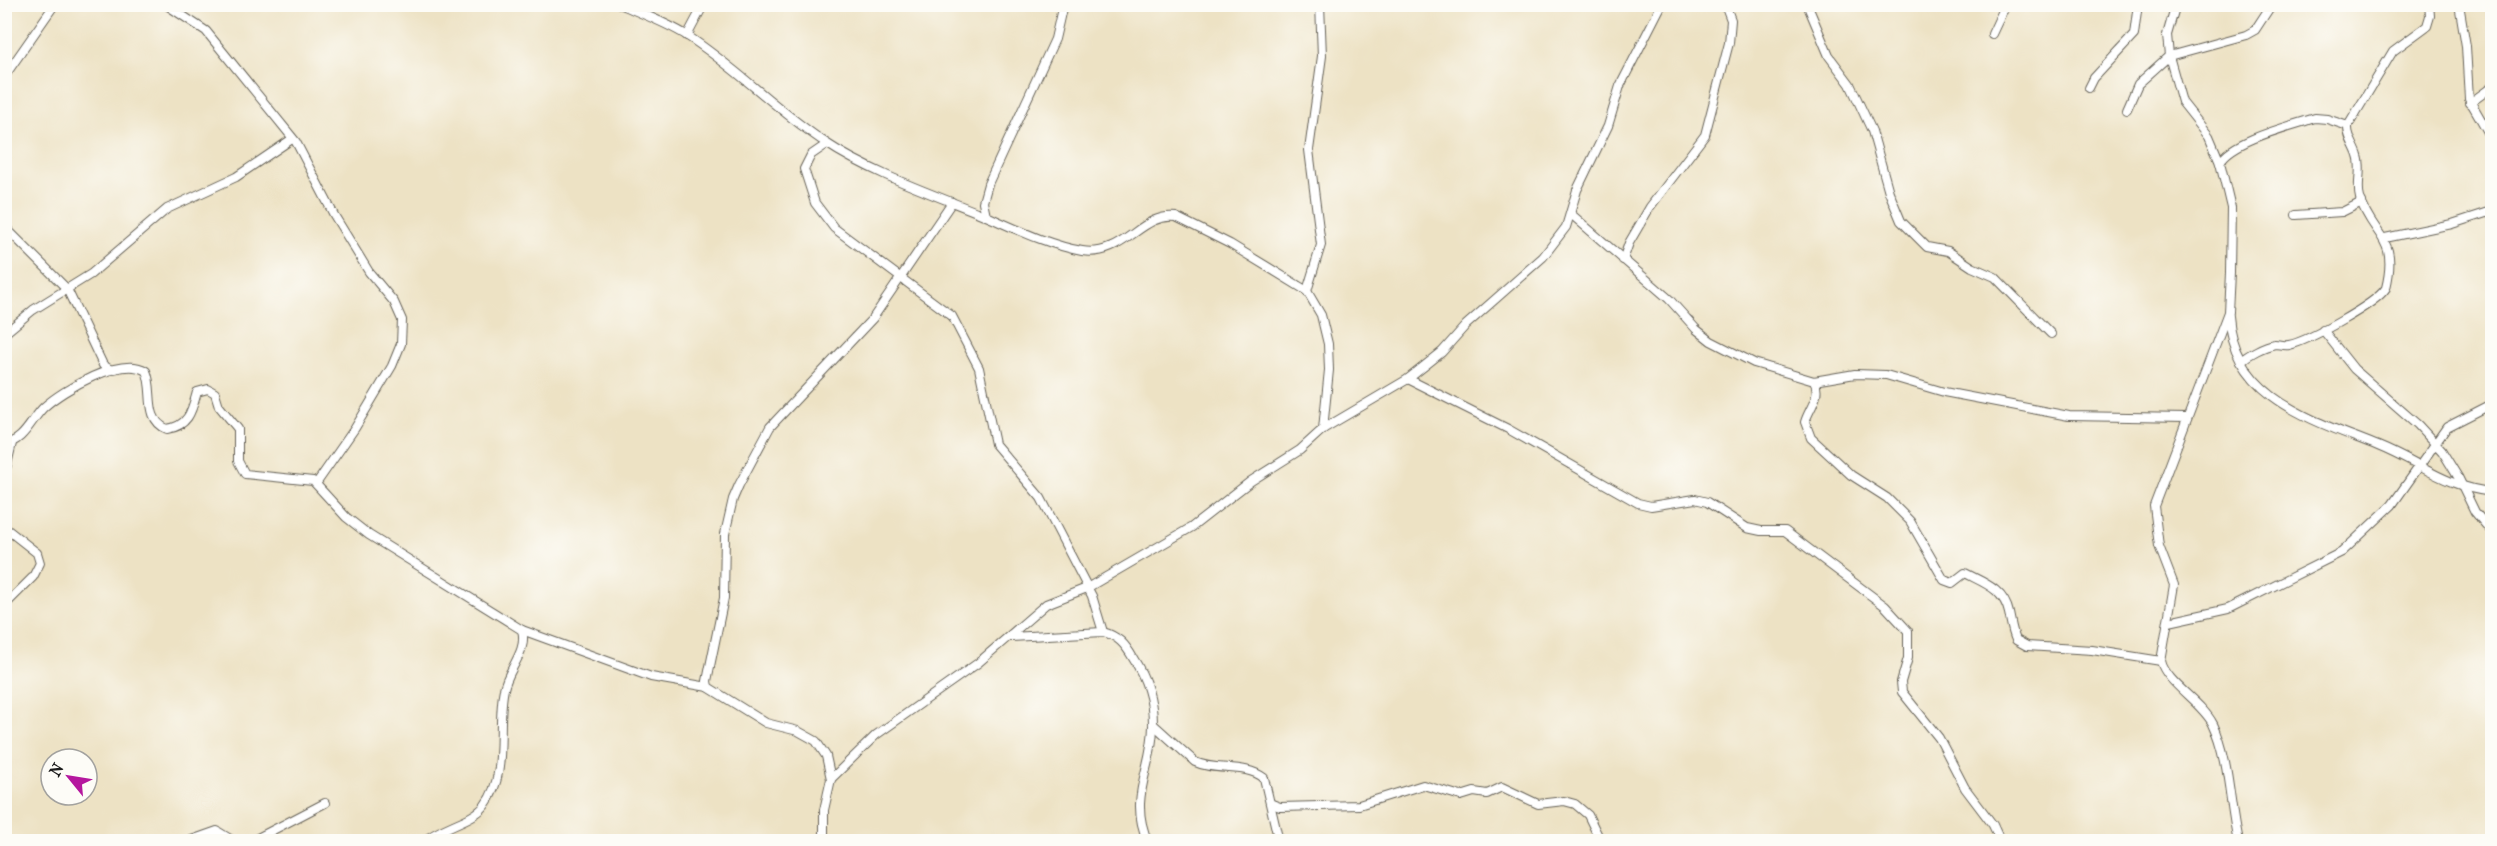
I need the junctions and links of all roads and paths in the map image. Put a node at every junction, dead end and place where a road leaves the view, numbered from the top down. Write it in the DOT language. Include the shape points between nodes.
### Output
graph roads {
  1 [pos="55,4"];
  2 [pos="165,4"];
  3 [pos="620,4"];
  4 [pos="704,4"];
  5 [pos="1063,4"];
  6 [pos="1320,4"];
  7 [pos="1662,4"];
  8 [pos="1725,4"];
  9 [pos="1807,4"];
  10 [pos="2006,4"];
  11 [pos="2138,4"];
  12 [pos="2176,4"];
  13 [pos="2272,4"];
  14 [pos="2428,4"];
  15 [pos="2459,4"];
  16 [pos="1992,34"];
  17 [pos="687,36"];
  18 [pos="2169,56"];
  19 [pos="4,77"];
  20 [pos="2493,87"];
  21 [pos="2089,88"];
  22 [pos="2470,103"];
  23 [pos="2127,109"];
  24 [pos="2348,126"];
  25 [pos="292,139"];
  26 [pos="2493,139"];
  27 [pos="827,144"];
  28 [pos="2220,162"];
  29 [pos="952,202"];
  30 [pos="2362,202"];
  31 [pos="2493,211"];
  32 [pos="1571,214"];
  33 [pos="2296,215"];
  34 [pos="986,216"];
  35 [pos="4,226"];
  36 [pos="2385,238"];
  37 [pos="1623,260"];
  38 [pos="903,277"];
  39 [pos="67,289"];
  40 [pos="1307,291"];
  41 [pos="2228,312"];
  42 [pos="2323,330"];
  43 [pos="4,334"];
  44 [pos="2051,334"];
  45 [pos="2241,361"];
  46 [pos="111,370"];
  47 [pos="1408,379"];
  48 [pos="1814,381"];
  49 [pos="2493,404"];
  50 [pos="2187,418"];
  51 [pos="1323,429"];
  52 [pos="8,443"];
  53 [pos="2435,443"];
  54 [pos="2419,466"];
  55 [pos="4,477"];
  56 [pos="316,484"];
  57 [pos="2462,487"];
  58 [pos="2493,492"];
  59 [pos="4,527"];
  60 [pos="2493,532"];
  61 [pos="1087,588"];
  62 [pos="4,606"];
  63 [pos="2169,622"];
  64 [pos="522,630"];
  65 [pos="1103,632"];
  66 [pos="1011,637"];
  67 [pos="2161,661"];
  68 [pos="708,687"];
  69 [pos="1153,724"];
  70 [pos="831,779"];
  71 [pos="325,803"];
  72 [pos="1272,804"];
  73 [pos="424,841"];
  74 [pos="186,842"];
  75 [pos="235,842"];
  76 [pos="250,842"];
  77 [pos="824,842"];
  78 [pos="1148,842"];
  79 [pos="1279,842"];
  80 [pos="1601,842"];
  81 [pos="1996,842"];
  82 [pos="2238,842"];
  1 -- 19 [label="street"];
  2 -- 25 [label="street" via="206,31"];
  3 -- 17 [label="street"];
  4 -- 17 [label="street"];
  5 -- 34 [label="street" via="1055,39 988,184 983,202"];
  6 -- 40 [label="street" via="1323,56 1309,150 1321,245"];
  7 -- 32 [label="street" via="1620,86 1608,126 1577,190"];
  8 -- 37 [label="street" via="1731,31 1705,135 1650,207"];
  9 -- 44 [label="street" via="1829,56 1854,91 1872,131 1901,221 1927,247 1948,251 1995,277"];
  10 -- 16 [label="street"];
  11 -- 21 [label="street" via="2134,35"];
  12 -- 18 [label="street" via="2167,34"];
  13 -- 18 [label="street" via="2253,32"];
  14 -- 24 [label="street" via="2427,26 2393,51"];
  15 -- 22 [label="street"];
  17 -- 27 [label="street"];
  18 -- 23 [label="street" via="2138,84"];
  18 -- 28 [label="street" via="2182,102 2209,136"];
  20 -- 22 [label="street"];
  22 -- 26 [label="street"];
  24 -- 28 [label="street" via="2315,118 2239,146"];
  24 -- 30 [label="street" via="2360,163 2358,189"];
  25 -- 39 [label="street" via="236,177 167,209 91,274"];
  25 -- 56 [label="street" via="306,157 328,204 369,272 394,302 403,328 402,344 392,366"];
  27 -- 29 [label="street"];
  27 -- 38 [label="street" via="811,156 804,169 814,203 834,228"];
  28 -- 41 [label="street" via="2231,218"];
  29 -- 34 [label="street"];
  29 -- 38 [label="street"];
  30 -- 33 [label="street" via="2346,211"];
  30 -- 36 [label="street"];
  31 -- 36 [label="street"];
  32 -- 37 [label="street"];
  32 -- 47 [label="street" via="1543,257"];
  34 -- 40 [label="street" via="1065,247 1091,252 1114,248 1160,218 1176,217 1230,244"];
  35 -- 39 [label="street"];
  36 -- 42 [label="street" via="2390,262 2384,292"];
  37 -- 48 [label="street" via="1711,341 1754,363"];
  38 -- 61 [label="street" via="952,316 979,368 995,444 1041,498"];
  38 -- 68 [label="street" via="854,339 777,418 739,485 725,534 724,598"];
  39 -- 43 [label="street"];
  39 -- 46 [label="street" via="103,365"];
  40 -- 51 [label="street" via="1321,315 1328,344"];
  41 -- 45 [label="street" via="2232,344"];
  41 -- 50 [label="street"];
  42 -- 45 [label="street" via="2288,345 2273,345"];
  42 -- 53 [label="street" via="2354,369"];
  45 -- 54 [label="street" via="2278,402 2298,415"];
  46 -- 52 [label="street" via="92,376 51,402"];
  46 -- 56 [label="street" via="137,367 146,371 152,415 167,429 191,414 197,392 212,390 219,406 238,429 238,461 245,474"];
  47 -- 51 [label="street"];
  47 -- 81 [label="street" via="1508,429 1638,503 1652,506 1695,499 1707,502 1747,528 1785,531 1874,598 1908,632 1902,692 1939,738 1965,788 1993,825"];
  48 -- 50 [label="street" via="1855,374 1886,375 1944,392 2069,416"];
  48 -- 67 [label="street" via="1817,397 1805,422 1811,438 1851,475 1900,509 1944,580 1952,583 1965,573 2001,594 2013,633 2021,644"];
  49 -- 53 [label="street" via="2453,422"];
  50 -- 63 [label="street" via="2154,506 2158,546 2174,585"];
  51 -- 61 [label="street" via="1300,450 1251,481 1192,527"];
  52 -- 55 [label="street"];
  53 -- 54 [label="street"];
  53 -- 57 [label="street"];
  54 -- 57 [label="street"];
  54 -- 63 [label="street" via="2392,506 2342,552 2228,609"];
  56 -- 64 [label="street" via="369,535"];
  57 -- 58 [label="street"];
  57 -- 60 [label="street" via="2480,521"];
  59 -- 62 [label="street" via="37,553 40,563 33,577"];
  61 -- 65 [label="street"];
  61 -- 66 [label="street" via="1046,604"];
  63 -- 67 [label="street"];
  64 -- 68 [label="street" via="651,677"];
  64 -- 73 [label="street" via="524,645 504,689 499,756 491,795 475,815 434,832"];
  65 -- 66 [label="street"];
  65 -- 69 [label="street" via="1120,639 1145,675"];
  66 -- 70 [label="street" via="876,735"];
  67 -- 82 [label="street" via="2163,670 2195,700 2212,724 2225,769"];
  68 -- 70 [label="street" via="766,723 798,731 816,741 826,756"];
  69 -- 72 [label="street" via="1195,762 1260,775"];
  69 -- 78 [label="street" via="1139,802 1141,826"];
  70 -- 77 [label="street" via="824,810"];
  71 -- 76 [label="street"];
  72 -- 79 [label="street"];
  72 -- 80 [label="street" via="1359,806 1423,785 1461,796 1487,794 1502,787 1538,804 1575,804 1588,815"];
  74 -- 75 [label="street" via="217,831"];
}
